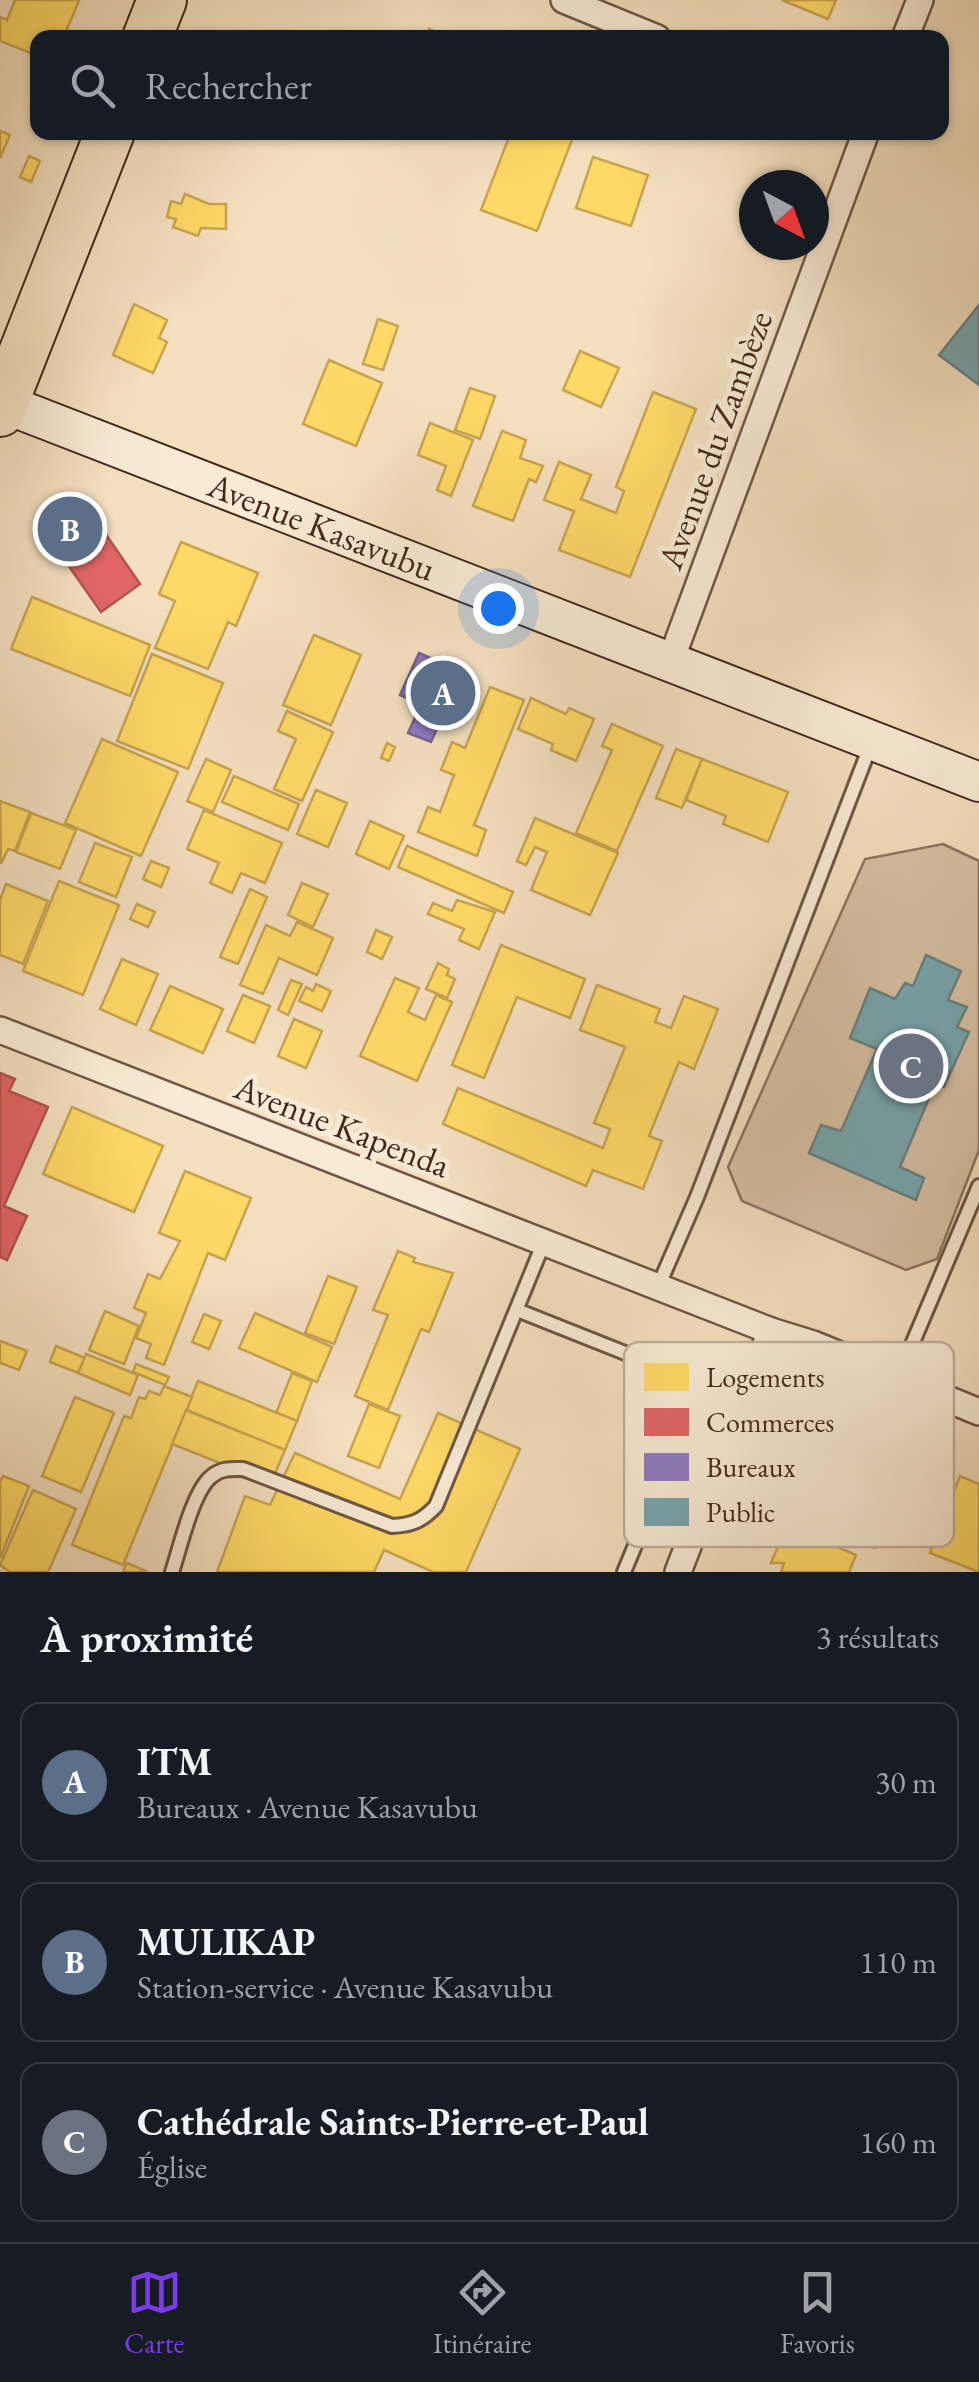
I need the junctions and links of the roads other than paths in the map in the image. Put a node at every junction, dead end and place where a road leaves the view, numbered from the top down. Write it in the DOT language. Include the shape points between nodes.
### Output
graph roads {
  1 [pos="162,0"];
  2 [pos="564,0"];
  3 [pos="920,0"];
  4 [pos="151,30"];
  5 [pos="637,30"];
  6 [pos="907,30"];
  7 [pos="107,140"];
  8 [pos="863,140"];
  9 [pos="1,406"];
  10 [pos="671,660"];
  11 [pos="872,742"];
  12 [pos="979,782"];
  13 [pos="0,1030"];
  14 [pos="979,1186"];
  15 [pos="544,1242"];
  16 [pos="658,1287"];
  17 [pos="516,1310"];
  18 [pos="771,1331"];
  19 [pos="767,1342"];
  20 [pos="807,1342"];
  21 [pos="913,1342"];
  22 [pos="624,1353"];
  23 [pos="954,1402"];
  24 [pos="979,1412"];
  25 [pos="634,1547"];
  26 [pos="688,1547"];
  27 [pos="172,1572"];
  28 [pos="624,1572"];
  29 [pos="678,1572"];
  1 -- 4 [label="highway"];
  2 -- 5 [label="street"];
  3 -- 6 [label="street"];
  7 -- 9 [label="highway"];
  8 -- 10 [label="street, Avenue du Zambèze"];
  9 -- 10 [label="main road, Avenue Kasavubu"];
  10 -- 11 [label="main road, Avenue Kasavubu"];
  11 -- 12 [label="main road, Avenue Kasavubu"];
  11 -- 16 [label="lane"];
  13 -- 15 [label="street, Avenue Kapenda"];
  14 -- 21 [label="lane"];
  15 -- 16 [label="street, Avenue Kapenda"];
  15 -- 17 [label="lane"];
  16 -- 18 [label="street, Avenue Kapenda"];
  17 -- 22 [label="lane"];
  17 -- 27 [label="lane" via="436,1506 424,1519 392,1526 227,1468 201,1489"];
  18 -- 19 [label="street"];
  18 -- 20 [label="street, Avenue Kapenda"];
  23 -- 24 [label="street, Avenue Kapenda"];
  25 -- 28 [label="lane"];
  26 -- 29 [label="street"];
}
